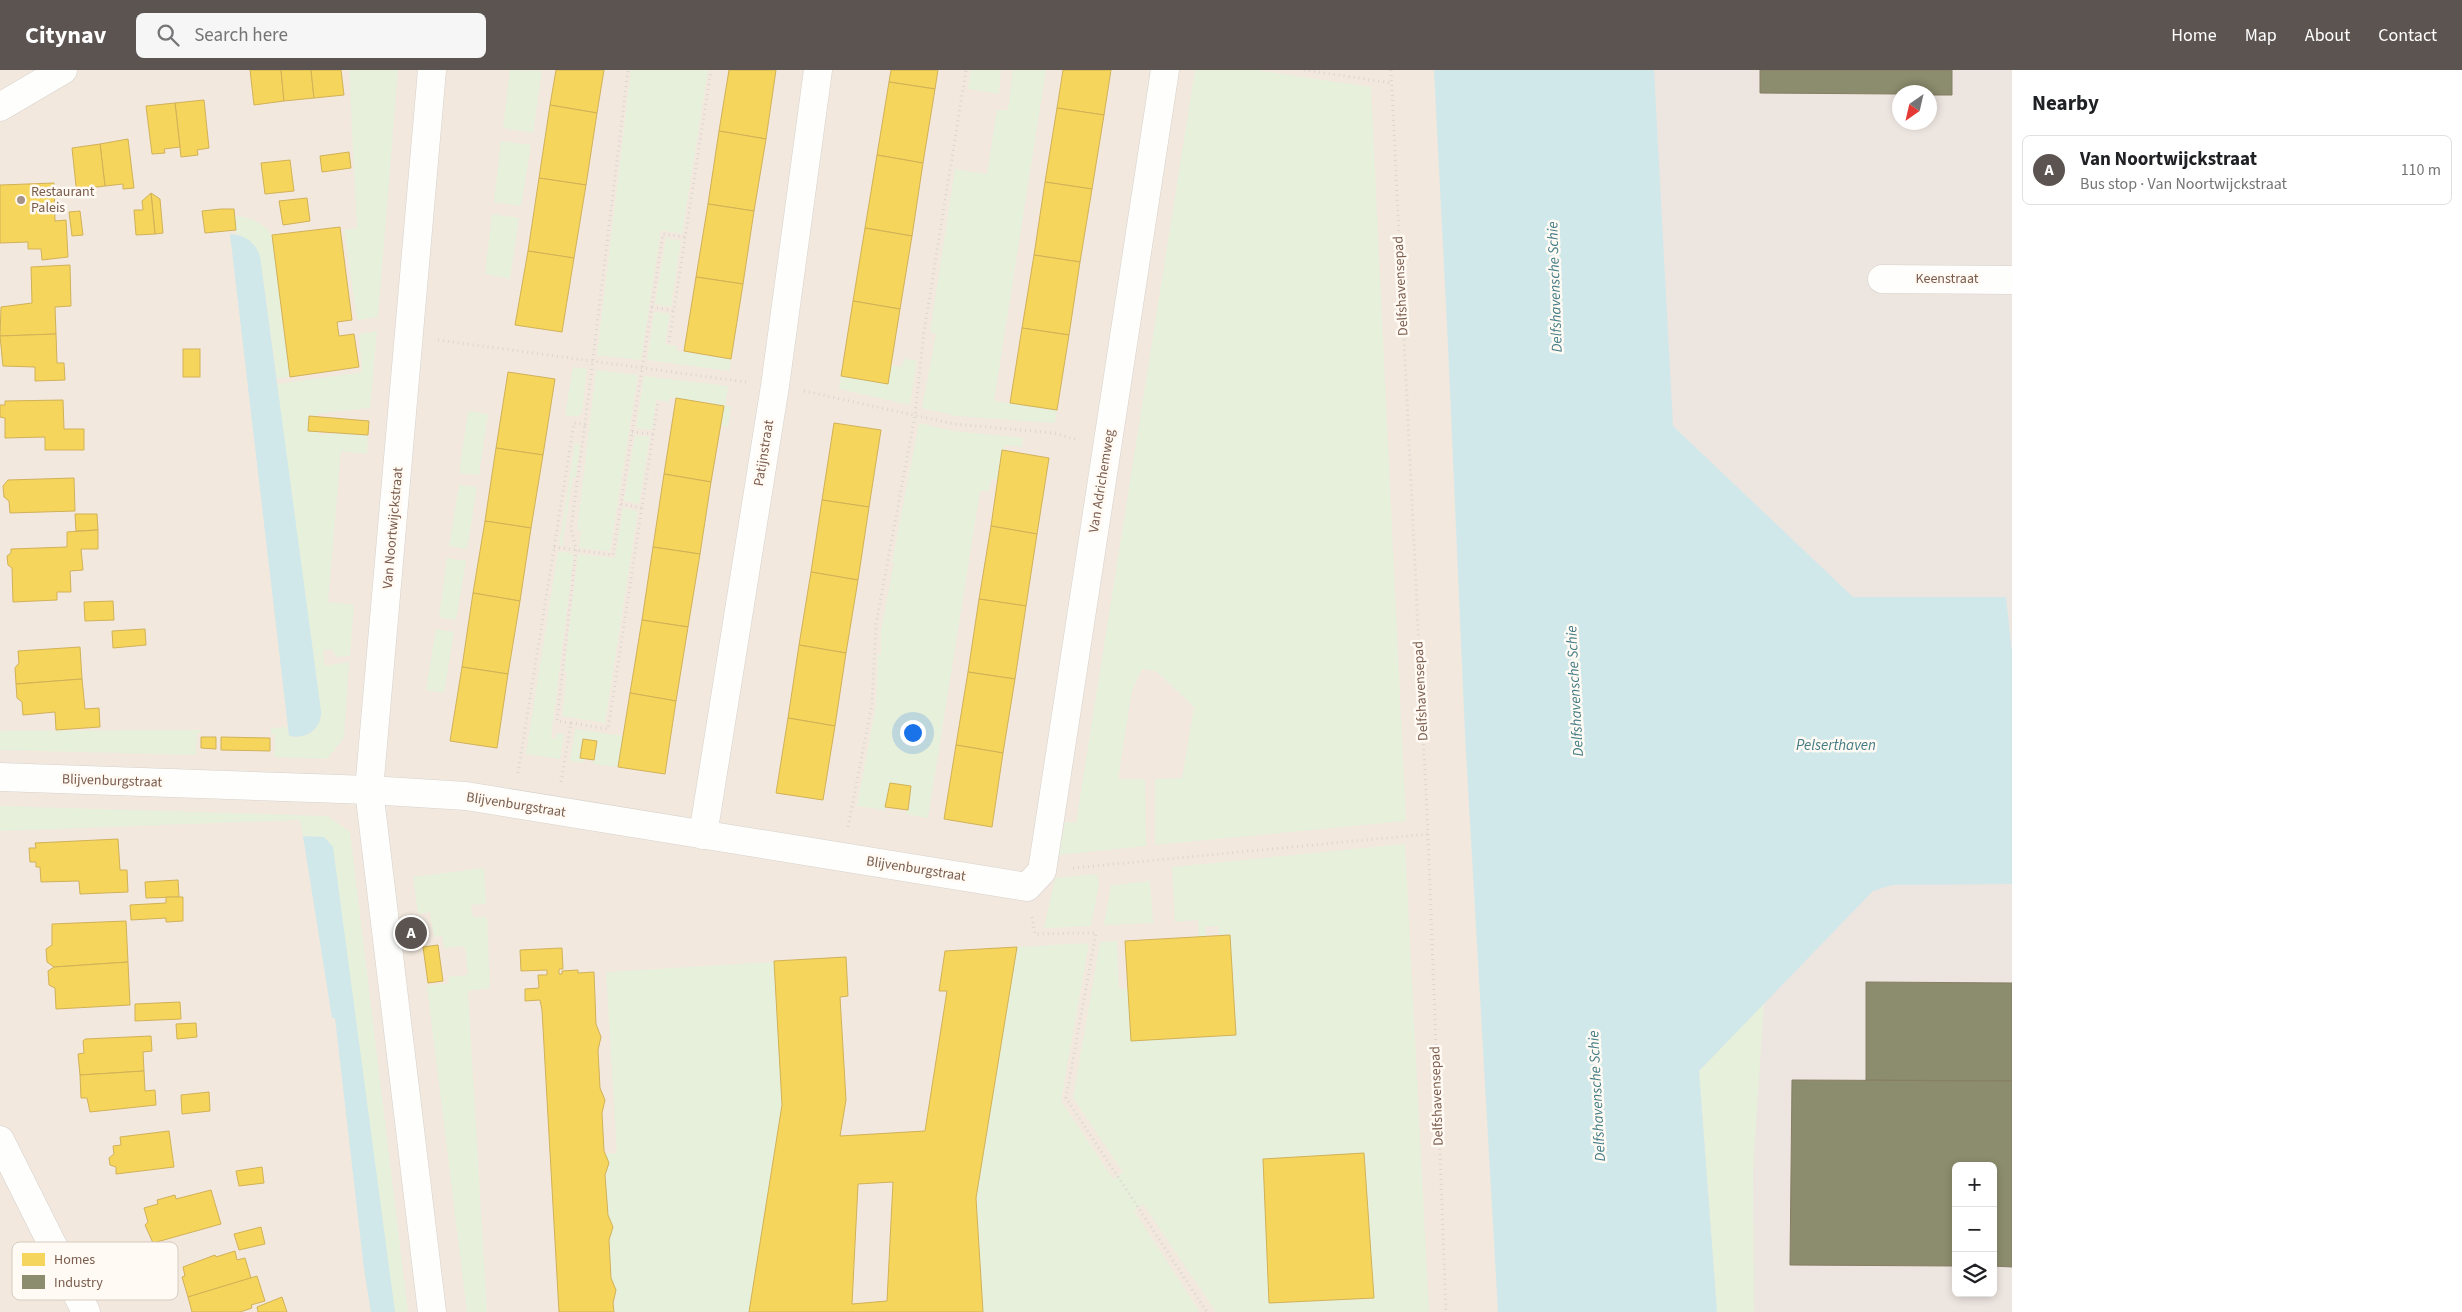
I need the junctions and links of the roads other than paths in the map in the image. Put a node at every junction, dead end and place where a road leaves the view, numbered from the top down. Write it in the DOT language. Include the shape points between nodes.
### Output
graph roads {
  1 [pos="432,70"];
  2 [pos="818,70"];
  3 [pos="1165,70"];
  4 [pos="48,74"];
  5 [pos="0,106"];
  6 [pos="1882,279"];
  7 [pos="2012,280"];
  8 [pos="0,777"];
  9 [pos="369,790"];
  10 [pos="703,835"];
  11 [pos="1035,879"];
  12 [pos="0,1140"];
  13 [pos="51,1242"];
  14 [pos="80,1300"];
  15 [pos="86,1312"];
  16 [pos="432,1312"];
  1 -- 9 [label="street, Van Noortwijckstraat"];
  2 -- 10 [label="street, Patijnstraat" via="775,386"];
  3 -- 11 [label="street, Van Adrichemweg"];
  4 -- 5 [label="street"];
  6 -- 7 [label="street, Keenstraat"];
  8 -- 9 [label="street, Blijvenburgstraat"];
  9 -- 10 [label="street, Blijvenburgstraat" via="466,796"];
  9 -- 16 [label="street, Van Noortwijckstraat"];
  10 -- 11 [label="street, Blijvenburgstraat" via="842,856"];
  12 -- 13 [label="street"];
  14 -- 15 [label="street"];
}
